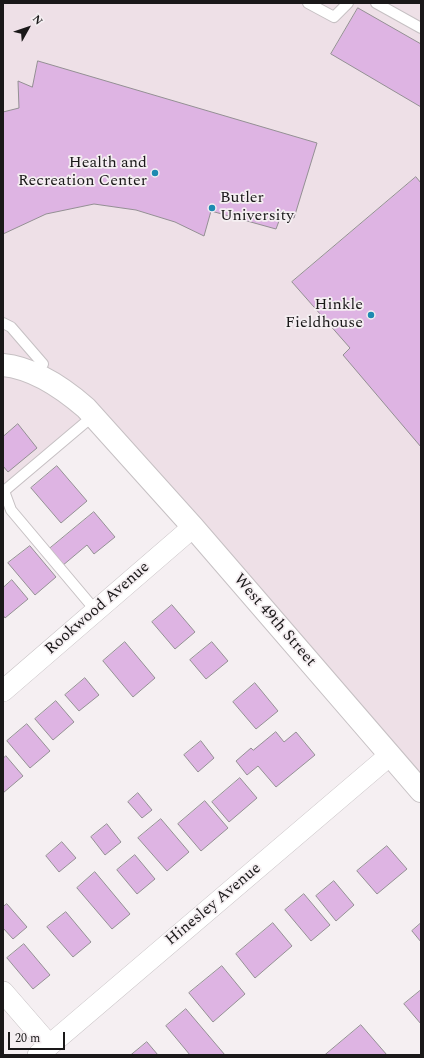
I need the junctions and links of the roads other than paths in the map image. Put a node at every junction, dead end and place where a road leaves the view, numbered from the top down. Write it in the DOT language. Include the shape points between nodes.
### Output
graph roads {
  1 [pos="308,3"];
  2 [pos="348,3"];
  3 [pos="376,3"];
  4 [pos="421,28"];
  5 [pos="3,323"];
  6 [pos="3,353"];
  7 [pos="43,364"];
  8 [pos="3,365"];
  9 [pos="74,389"];
  10 [pos="93,416"];
  11 [pos="126,452"];
  12 [pos="4,492"];
  13 [pos="193,527"];
  14 [pos="96,611"];
  15 [pos="3,691"];
  16 [pos="390,755"];
  17 [pos="421,791"];
  18 [pos="3,992"];
  19 [pos="44,1050"];
  1 -- 2 [label="lane" via="334,17"];
  3 -- 4 [label="lane"];
  5 -- 7 [label="lane" via="10,327"];
  6 -- 7 [label="street"];
  7 -- 9 [label="street"];
  8 -- 9 [label="street"];
  9 -- 10 [label="street, West 49th Street"];
  9 -- 11 [label="street, West 49th Street" via="96,400 115,421"];
  10 -- 11 [label="street, West 49th Street"];
  10 -- 12 [label="lane"];
  11 -- 13 [label="street, West 49th Street"];
  12 -- 14 [label="lane" via="11,510"];
  13 -- 14 [label="street, Rookwood Avenue"];
  13 -- 16 [label="street, West 49th Street"];
  14 -- 15 [label="street, Rookwood Avenue"];
  16 -- 17 [label="street, West 49th Street"];
  16 -- 19 [label="street, Hinesley Avenue"];
  18 -- 19 [label="street"];
}
